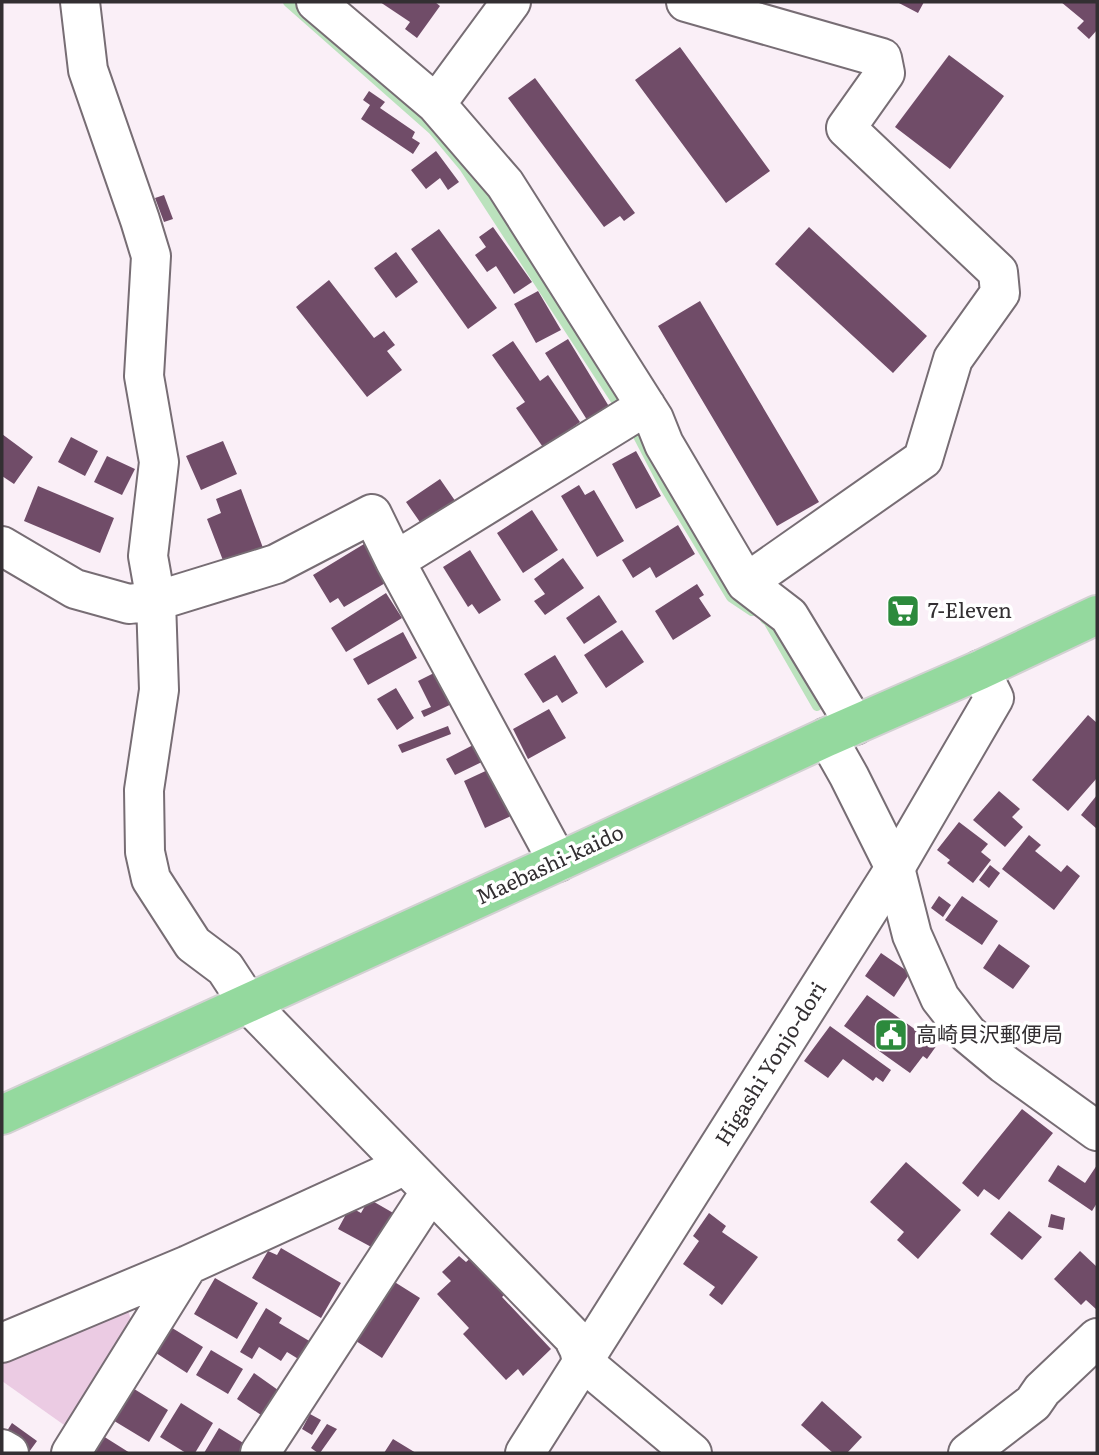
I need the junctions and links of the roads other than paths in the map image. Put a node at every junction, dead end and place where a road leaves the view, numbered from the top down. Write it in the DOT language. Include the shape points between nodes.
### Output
graph roads {
  1 [pos="80,2"];
  2 [pos="316,2"];
  3 [pos="512,2"];
  4 [pos="686,2"];
  5 [pos="436,104"];
  6 [pos="646,406"];
  7 [pos="2,546"];
  8 [pos="395,561"];
  9 [pos="746,583"];
  10 [pos="156,601"];
  11 [pos="1097,615"];
  12 [pos="980,670"];
  13 [pos="841,731"];
  14 [pos="558,862"];
  15 [pos="895,868"];
  16 [pos="248,1003"];
  17 [pos="2,1115"];
  18 [pos="1097,1131"];
  19 [pos="404,1165"];
  20 [pos="431,1191"];
  21 [pos="188,1265"];
  22 [pos="1097,1338"];
  23 [pos="2,1343"];
  24 [pos="582,1361"];
  25 [pos="2,1449"];
  26 [pos="9,1453"];
  27 [pos="71,1453"];
  28 [pos="260,1453"];
  29 [pos="525,1453"];
  30 [pos="692,1453"];
  31 [pos="968,1453"];
  1 -- 10 [label="street" via="88,71 151,257 144,376 159,462 148,556"];
  2 -- 5 [label="street"];
  3 -- 5 [label="street"];
  4 -- 9 [label="street" via="882,58 885,73 846,128 998,272 1000,293 953,359 923,459"];
  5 -- 6 [label="street" via="505,184"];
  6 -- 8 [label="street"];
  6 -- 9 [label="street"];
  7 -- 10 [label="street" via="75,589 129,604"];
  8 -- 10 [label="street" via="372,514 275,564"];
  8 -- 14 [label="street"];
  9 -- 13 [label="street" via="789,616"];
  10 -- 16 [label="street" via="159,690 144,790 150,879 193,944 225,968"];
  11 -- 12 [label="main road, Maebashi-kaido"];
  12 -- 13 [label="main road, Maebashi-kaido"];
  12 -- 15 [label="street, Higashi Yonjo-dori" via="993,698"];
  13 -- 14 [label="main road, Maebashi-kaido"];
  13 -- 15 [label="street" via="849,776"];
  14 -- 16 [label="main road, Maebashi-kaido"];
  15 -- 18 [label="street" via="912,935 940,998 968,1034"];
  15 -- 24 [label="street, Higashi Yonjo-dori"];
  16 -- 17 [label="main road, Maebashi-kaido"];
  16 -- 19 [label="street"];
  19 -- 20 [label="street"];
  19 -- 21 [label="street"];
  20 -- 24 [label="street" via="573,1337"];
  20 -- 28 [label="street"];
  21 -- 23 [label="street"];
  21 -- 27 [label="street"];
  22 -- 31 [label="street" via="1033,1403"];
  24 -- 29 [label="street, Higashi Yonjo-dori"];
  24 -- 30 [label="street"];
  25 -- 26 [label="street"];
}
